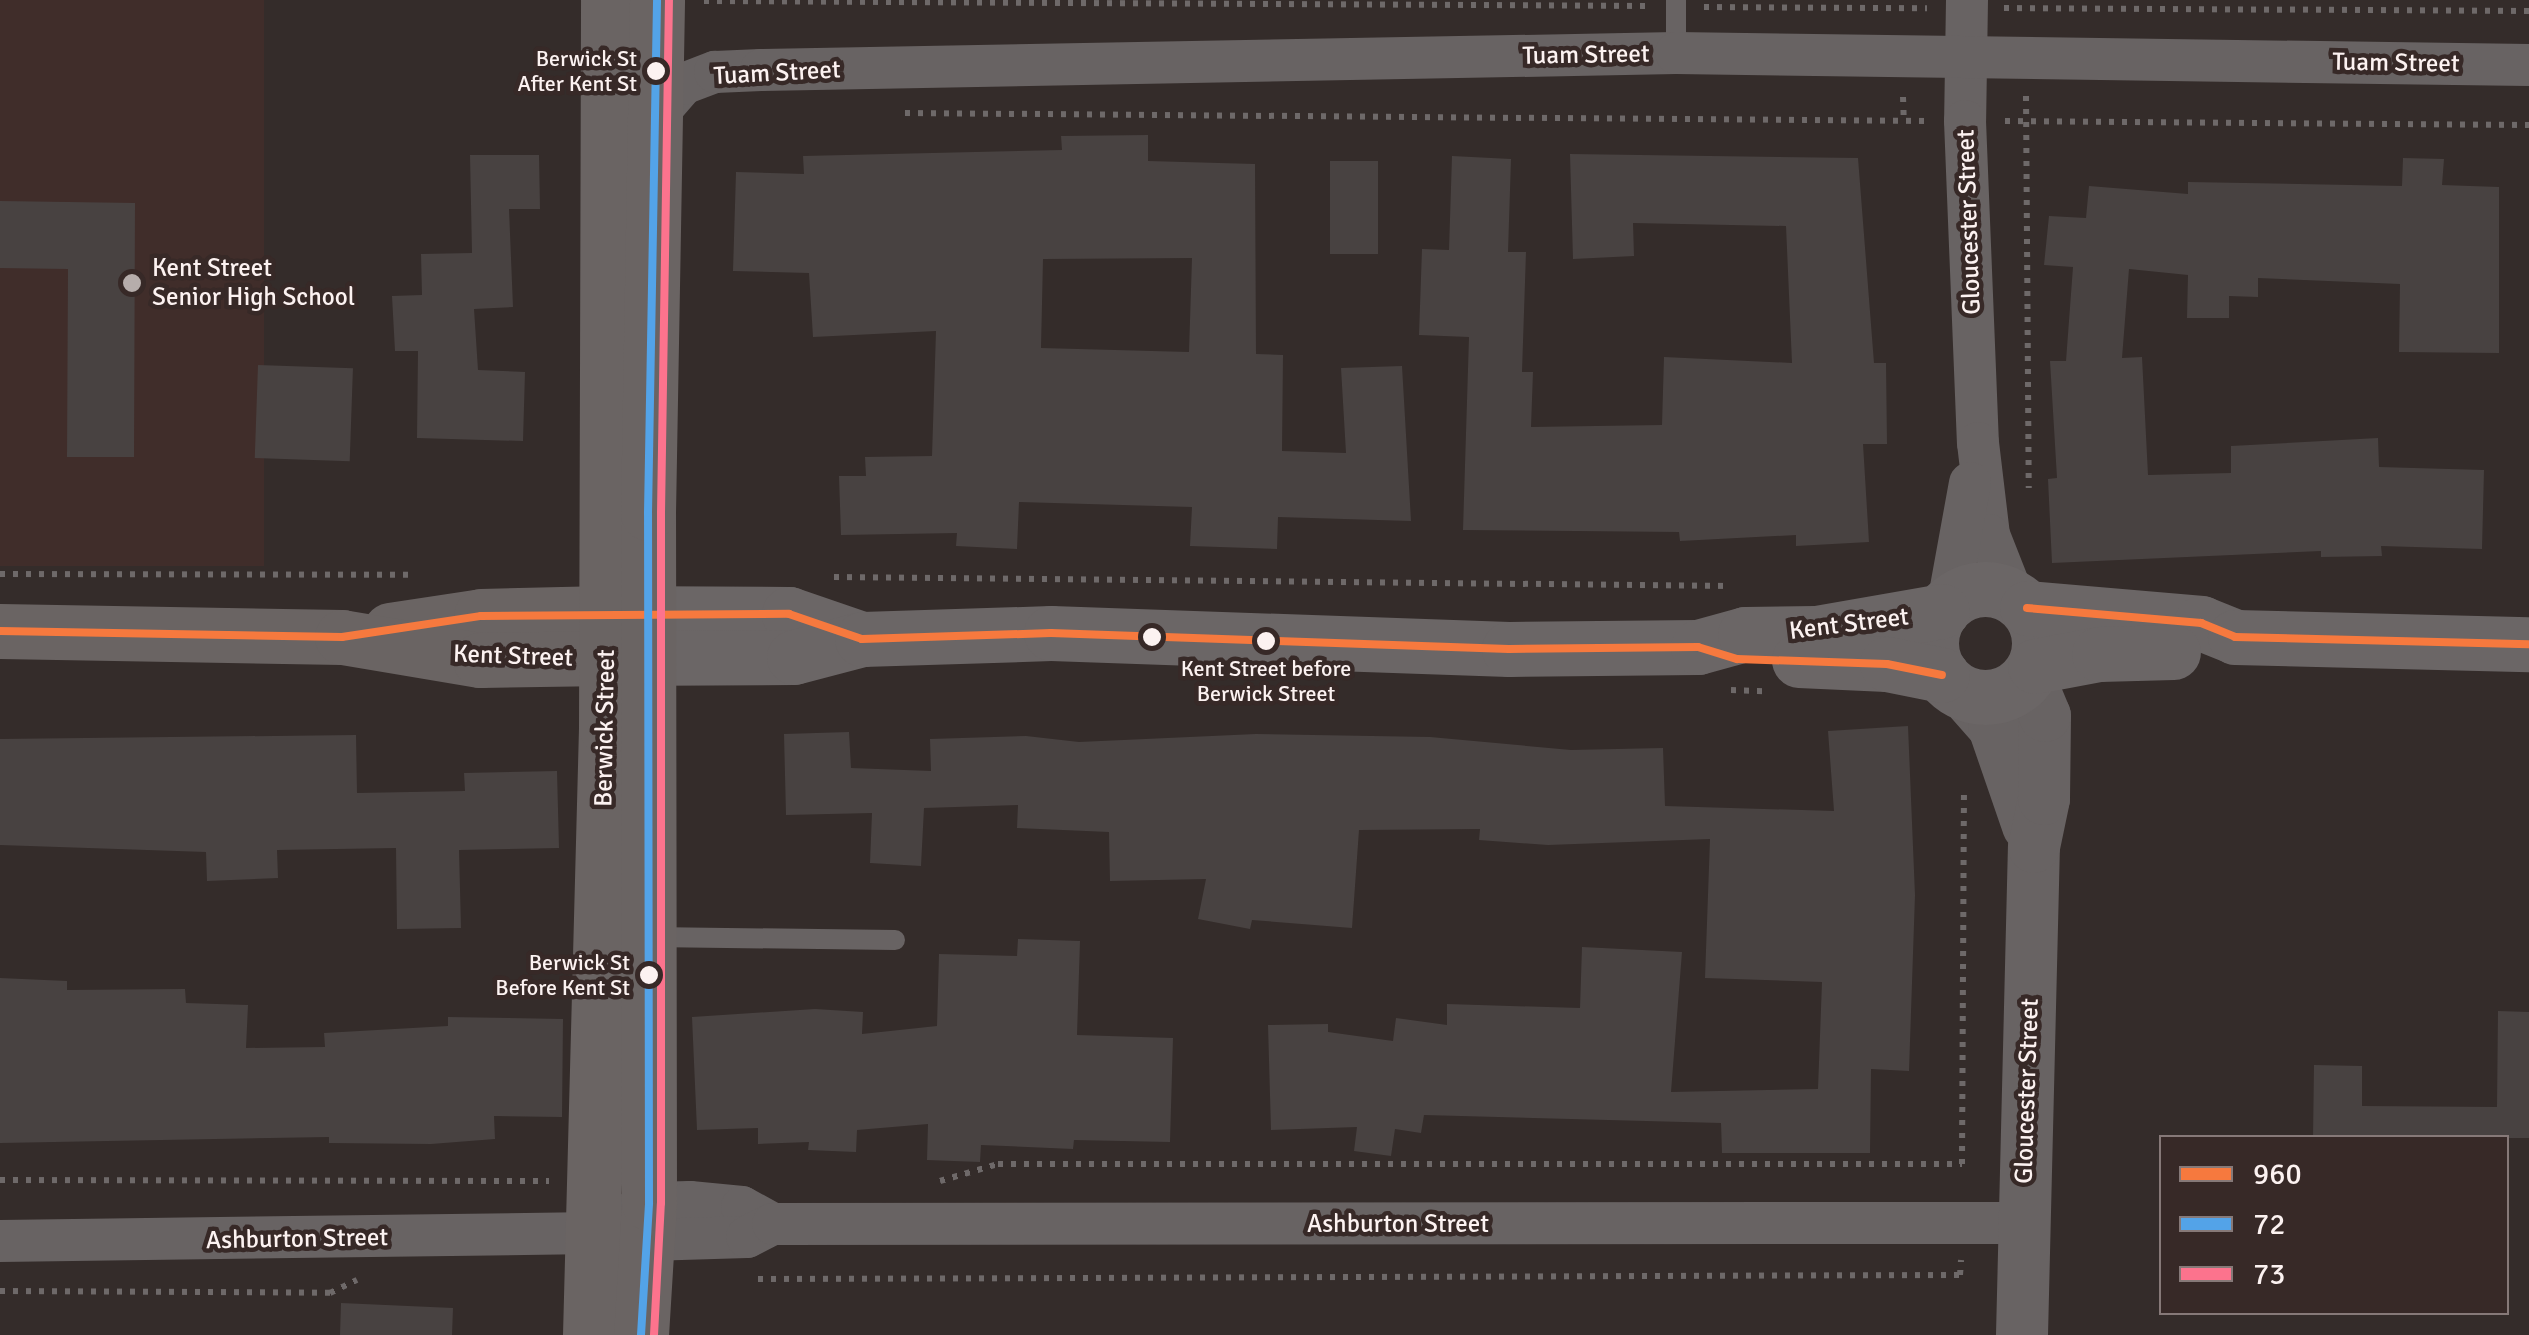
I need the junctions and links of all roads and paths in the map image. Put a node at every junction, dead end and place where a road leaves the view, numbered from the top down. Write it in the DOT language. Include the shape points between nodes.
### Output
graph roads {
  1 [pos="608,0"];
  2 [pos="657,0"];
  3 [pos="683,0"];
  4 [pos="1676,3"];
  5 [pos="1967,4"];
  6 [pos="2529,12"];
  7 [pos="1676,53"];
  8 [pos="1966,59"];
  9 [pos="2529,65"];
  10 [pos="658,112"];
  11 [pos="884,112"];
  12 [pos="1965,121"];
  13 [pos="2026,122"];
  14 [pos="2529,125"];
  15 [pos="1978,443"];
  16 [pos="2029,508"];
  17 [pos="0,574"];
  18 [pos="432,575"];
  19 [pos="812,577"];
  20 [pos="1737,586"];
  21 [pos="2020,602"];
  22 [pos="1945,608"];
  23 [pos="0,630"];
  24 [pos="628,635"];
  25 [pos="2235,638"];
  26 [pos="2529,644"];
  27 [pos="1710,668"];
  28 [pos="2032,670"];
  29 [pos="1953,684"];
  30 [pos="1780,691"];
  31 [pos="1964,778"];
  32 [pos="2034,847"];
  33 [pos="649,937"];
  34 [pos="895,940"];
  35 [pos="1962,1164"];
  36 [pos="0,1180"];
  37 [pos="561,1181"];
  38 [pos="921,1181"];
  39 [pos="648,1222"];
  40 [pos="2023,1222"];
  41 [pos="1963,1224"];
  42 [pos="594,1234"];
  43 [pos="0,1241"];
  44 [pos="372,1272"];
  45 [pos="747,1279"];
  46 [pos="0,1291"];
  47 [pos="590,1335"];
  48 [pos="640,1335"];
  49 [pos="2022,1335"];
  1 -- 24 [label="main road, Berwick Street"];
  2 -- 10 [label="main road, Berwick Street"];
  3 -- 4 [label="path"];
  4 -- 5 [label="path"];
  4 -- 7 [label="lane"];
  5 -- 6 [label="path"];
  5 -- 8 [label="street, Gloucester Street"];
  7 -- 8 [label="street, Tuam Street"];
  7 -- 10 [label="street, Tuam Street" via="715,72 682,84"];
  8 -- 9 [label="street, Tuam Street"];
  8 -- 12 [label="street, Gloucester Street"];
  10 -- 24 [label="main road, Berwick Street"];
  11 -- 12 [label="path"];
  12 -- 13 [label="path"];
  12 -- 15 [label="street, Gloucester Street"];
  13 -- 14 [label="path"];
  13 -- 16 [label="path"];
  15 -- 21 [label="street, Gloucester Street" via="1989,535"];
  15 -- 22 [label="street, Gloucester Street"];
  17 -- 18 [label="path"];
  19 -- 20 [label="path"];
  21 -- 22 [label="main road" via="1972,590"];
  21 -- 25 [label="main road" via="2201,623"];
  21 -- 28 [label="main road" via="2039,636"];
  22 -- 27 [label="main road, Kent Street" via="1816,633 1745,634"];
  22 -- 29 [label="main road" via="1932,649"];
  23 -- 24 [label="main road, Kent Street" via="342,637 480,660"];
  24 -- 27 [label="main road, Kent Street" via="789,614 862,639 1052,633 1509,648"];
  24 -- 33 [label="main road, Berwick Street"];
  24 -- 42 [label="main road, Berwick Street"];
  25 -- 26 [label="main road"];
  25 -- 28 [label="main road" via="2222,651 2098,654"];
  27 -- 29 [label="main road, Kent Street" via="1736,659 1887,664"];
  27 -- 30 [label="path"];
  28 -- 29 [label="main road" via="1994,696"];
  28 -- 32 [label="street, Gloucester Street" via="2044,716 2044,799"];
  29 -- 32 [label="street, Gloucester Street" via="1994,726"];
  31 -- 35 [label="path"];
  32 -- 40 [label="street, Gloucester Street"];
  33 -- 34 [label="lane"];
  33 -- 39 [label="main road, Berwick Street"];
  35 -- 38 [label="path" via="998,1164"];
  35 -- 41 [label="path"];
  36 -- 37 [label="path"];
  39 -- 41 [label="street, Ashburton Street" via="742,1207 774,1224"];
  39 -- 42 [label="street, Ashburton Street"];
  39 -- 48 [label="main road, Berwick Street"];
  40 -- 41 [label="street, Ashburton Street"];
  40 -- 49 [label="street, Gloucester Street"];
  41 -- 45 [label="path" via="1960,1275"];
  42 -- 43 [label="street, Ashburton Street"];
  42 -- 47 [label="main road, Berwick Street"];
  44 -- 46 [label="path" via="330,1293"];
}
